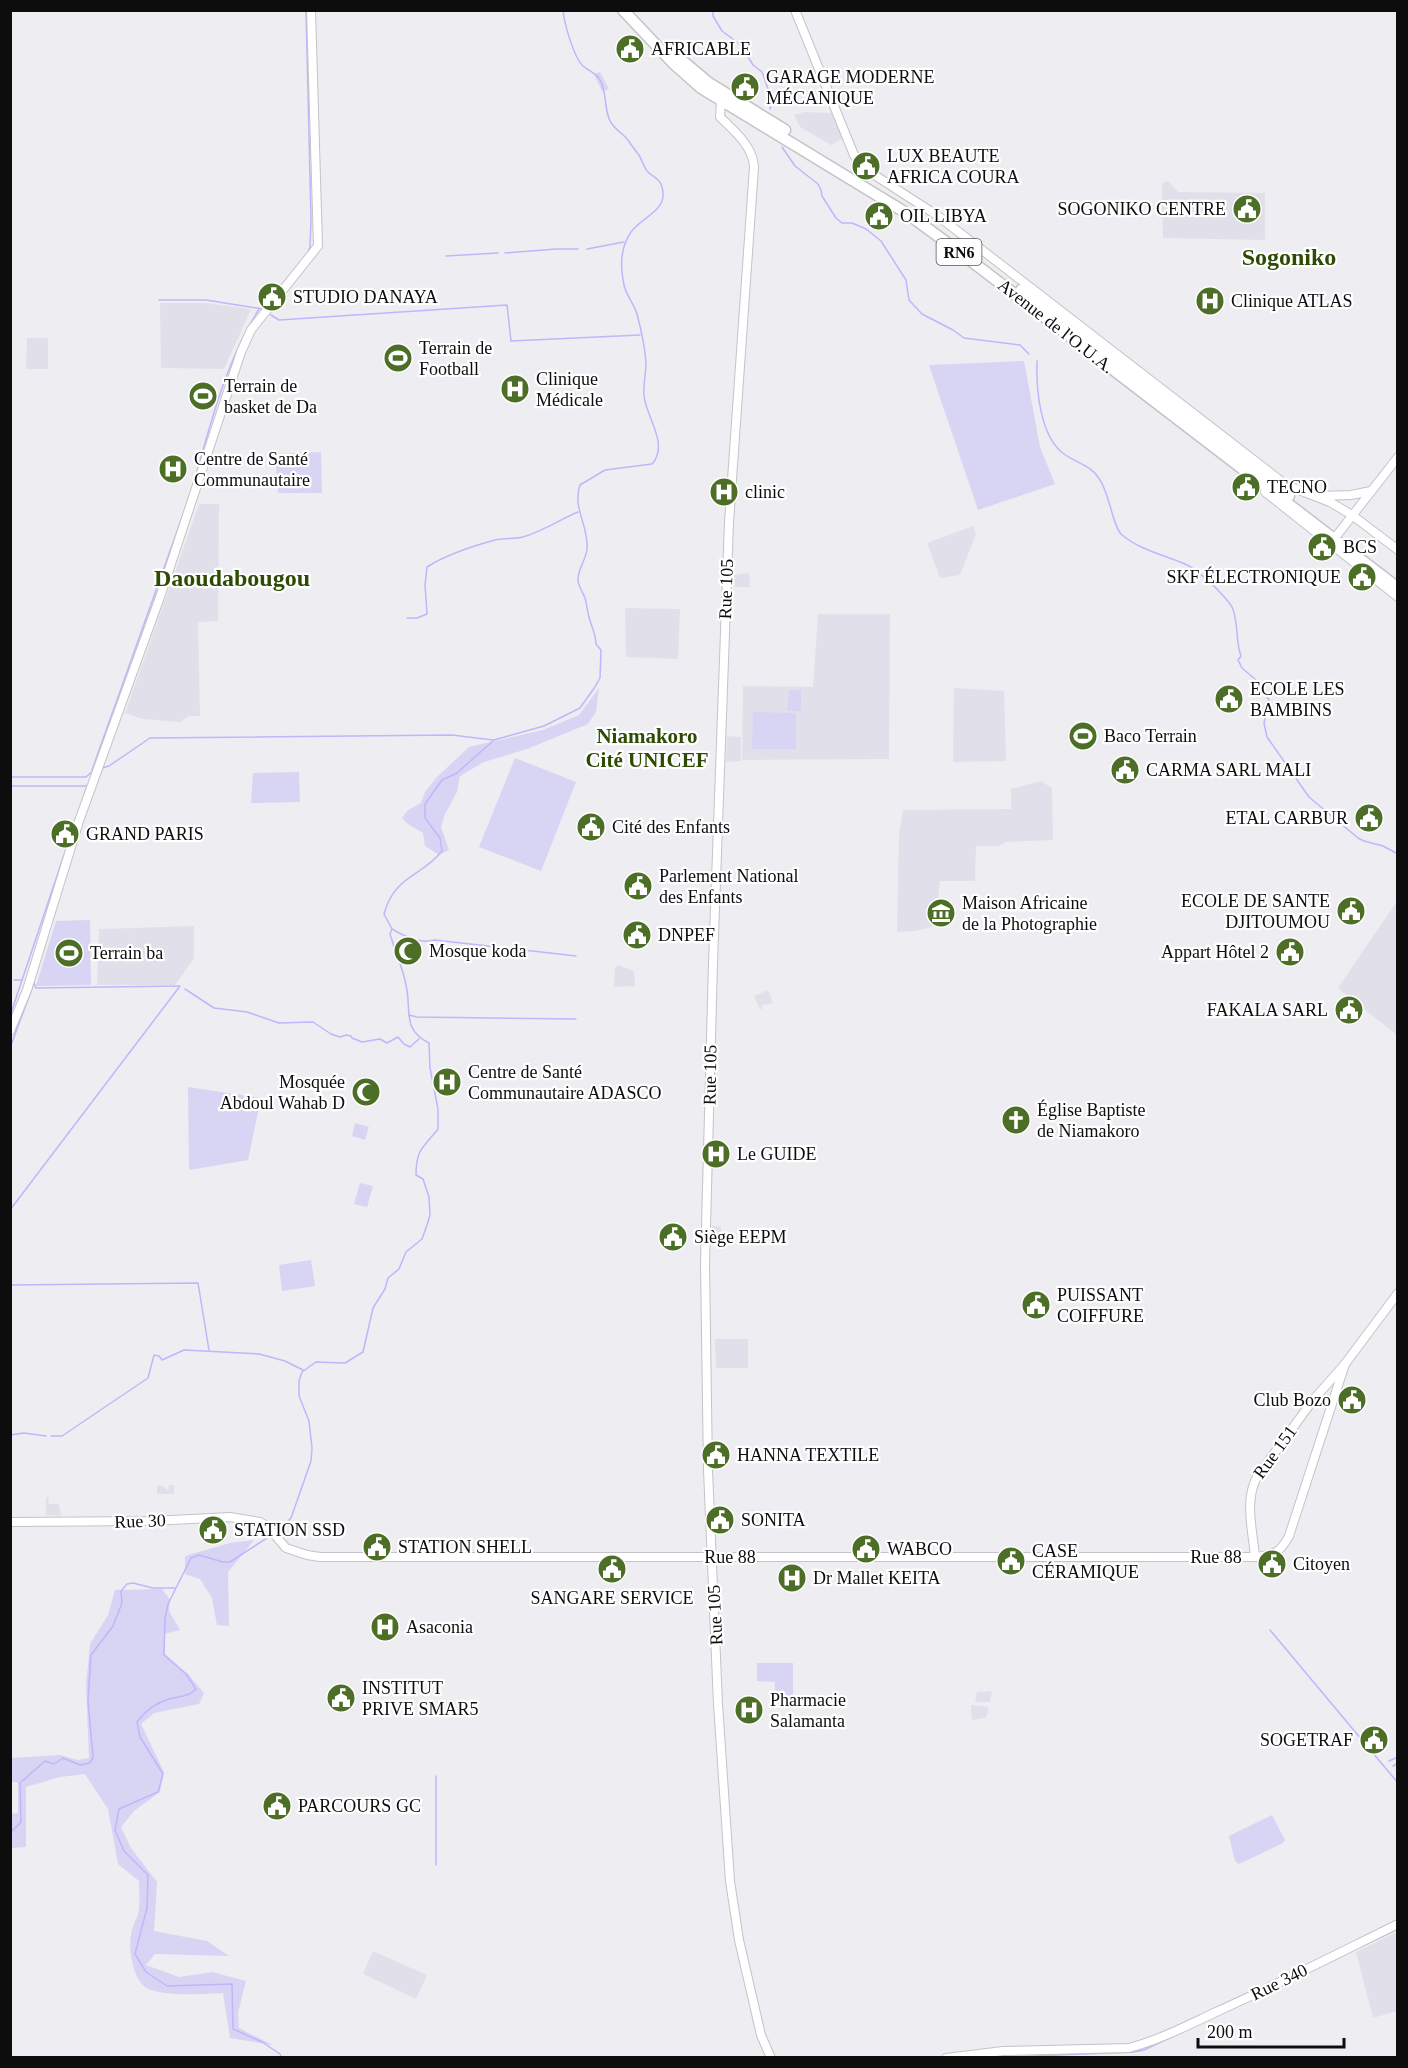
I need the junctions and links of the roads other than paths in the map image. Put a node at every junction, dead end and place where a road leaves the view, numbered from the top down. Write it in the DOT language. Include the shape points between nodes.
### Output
graph roads {
  1 [pos="311,10"];
  2 [pos="623,10"];
  3 [pos="633,10"];
  4 [pos="795,10"];
  5 [pos="722,100"];
  6 [pos="1398,457"];
  7 [pos="1254,478"];
  8 [pos="1371,490"];
  9 [pos="1314,496"];
  10 [pos="1352,515"];
  11 [pos="1336,536"];
  12 [pos="1398,550"];
  13 [pos="1398,579"];
  14 [pos="1398,588"];
  15 [pos="1398,597"];
  16 [pos="10,1031"];
  17 [pos="1398,1293"];
  18 [pos="1345,1364"];
  19 [pos="10,1522"];
  20 [pos="281,1542"];
  21 [pos="712,1557"];
  22 [pos="1255,1557"];
  23 [pos="1398,1924"];
  24 [pos="771,2058"];
  25 [pos="946,2058"];
  1 -- 16 [label="street" via="318,246 251,330 241,352"];
  2 -- 5 [label="highway, Avenue de l'O.U.A. / RN6" via="692,81"];
  3 -- 11 [label="highway, Avenue de l'O.U.A. / RN6" via="678,58 709,83 912,209"];
  4 -- 9 [label="street, Avenue de l'O.U.A." via="862,167 918,201 1286,484"];
  5 -- 7 [label="highway, Avenue de l'O.U.A. / RN6" via="908,214"];
  5 -- 21 [label="street, Rue 105" via="720,117 751,152 754,167 729,522 713,963 705,1264"];
  6 -- 8 [label="street"];
  7 -- 11 [label="highway, Avenue de l'O.U.A. / RN6"];
  7 -- 15 [label="street" via="1266,493"];
  8 -- 9 [label="street"];
  8 -- 10 [label="street"];
  9 -- 10 [label="street, Avenue de l'O.U.A."];
  10 -- 11 [label="street"];
  10 -- 12 [label="street, Avenue de l'O.U.A."];
  11 -- 13 [label="highway, Avenue de l'O.U.A. / RN6"];
  11 -- 14 [label="highway, Avenue de l'O.U.A. / RN6"];
  17 -- 18 [label="street"];
  18 -- 22 [label="street, Rue 88" via="1289,1536 1272,1555"];
  18 -- 22 [label="street, Rue 151" via="1313,1400 1252,1485 1250,1512"];
  19 -- 20 [label="street, Rue 30" via="230,1517 254,1520 268,1527"];
  20 -- 21 [label="street, Rue 88" via="295,1552 320,1557"];
  21 -- 22 [label="street, Rue 88"];
  21 -- 24 [label="street, Rue 105" via="730,1881 761,2036"];
  23 -- 25 [label="street, Rue 340" via="1222,2010 1129,2048 1003,2051"];
}
